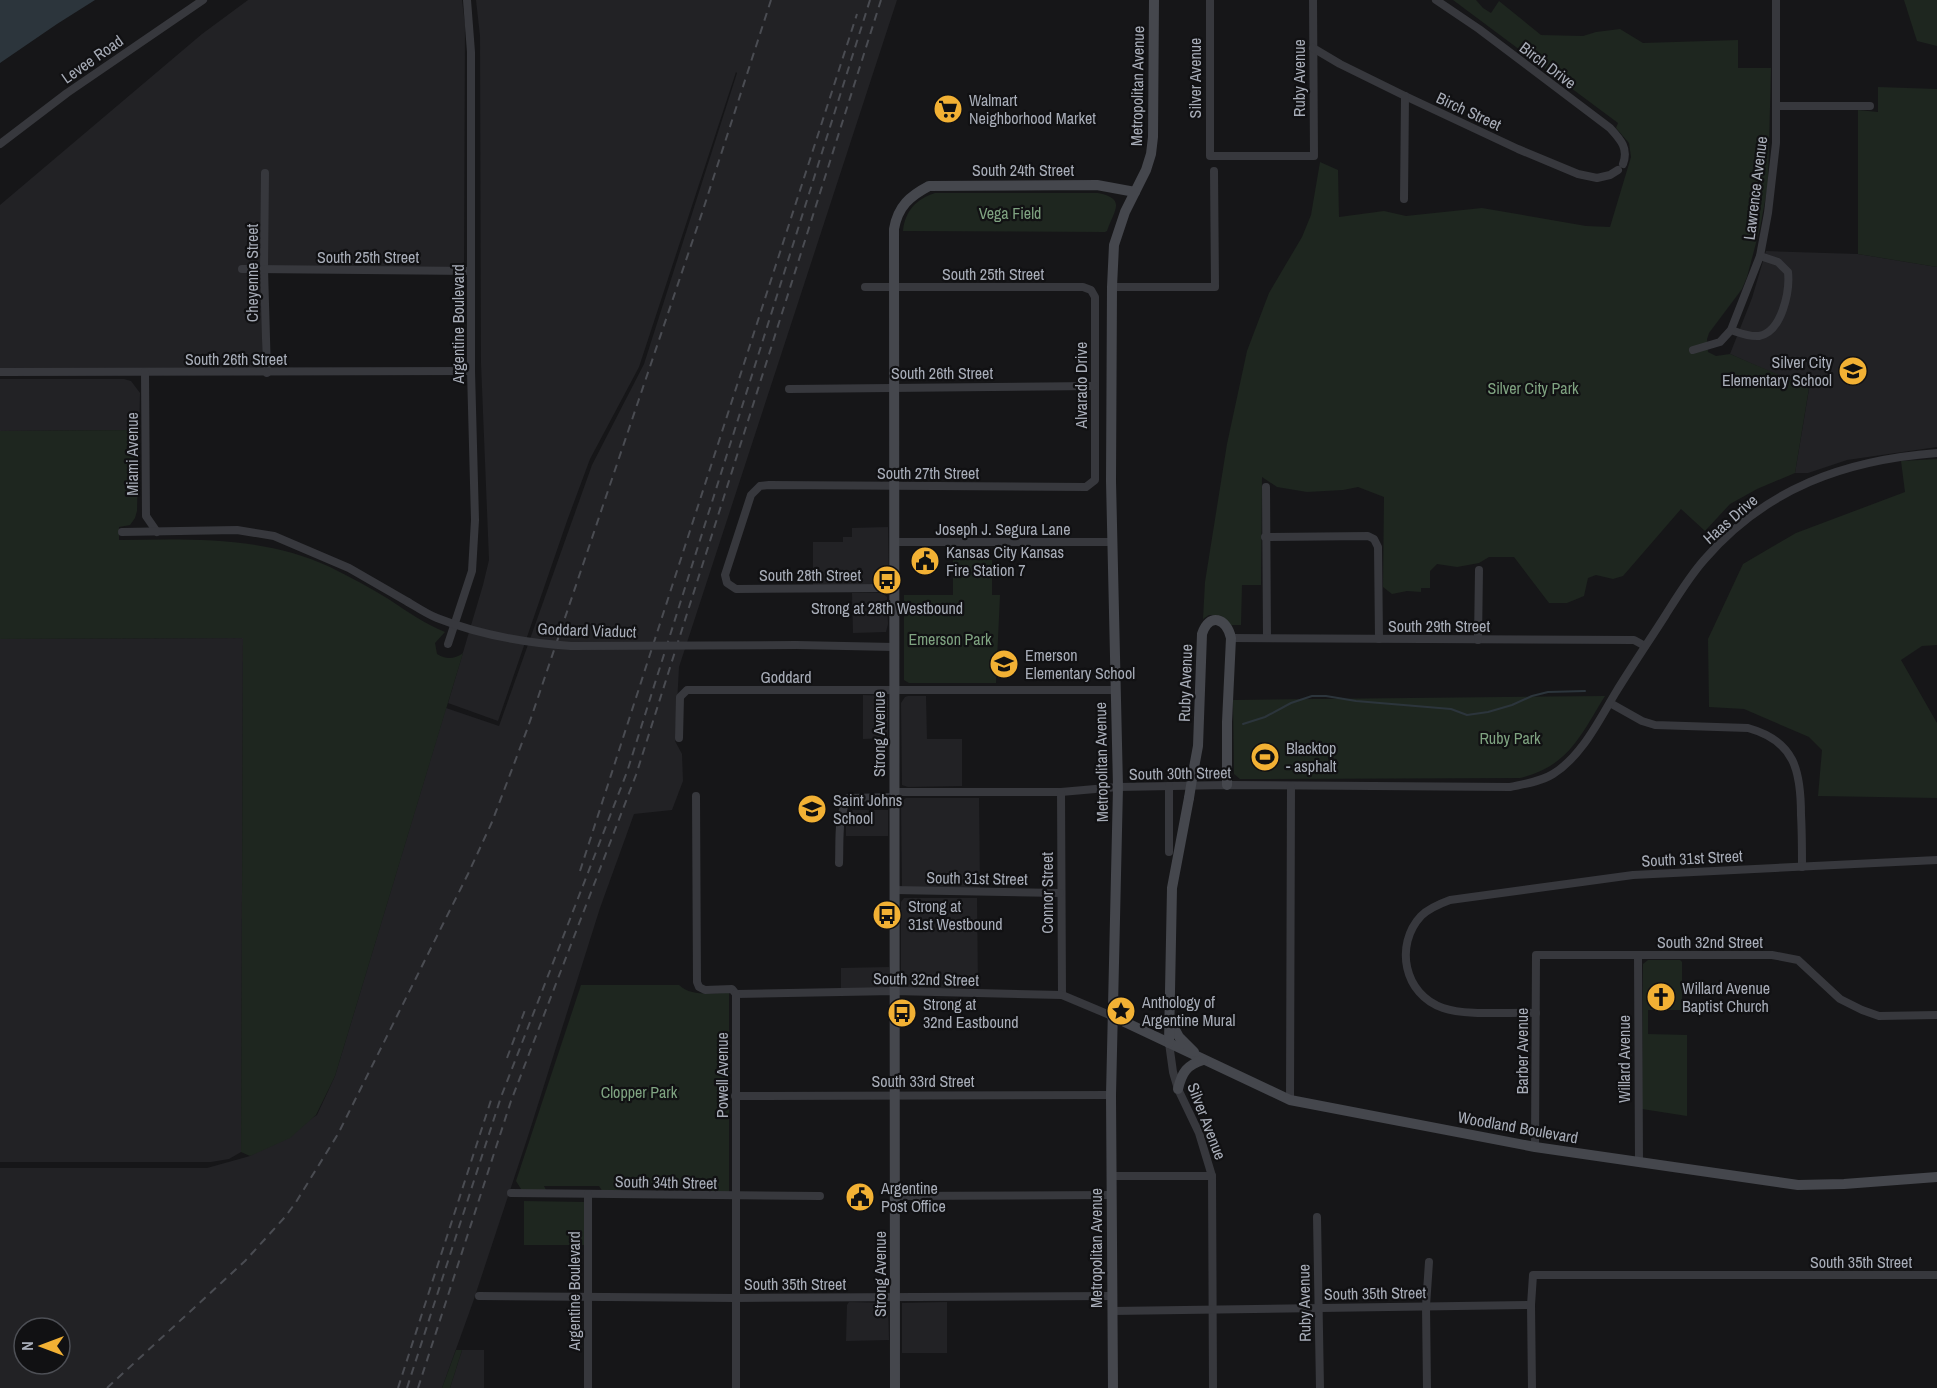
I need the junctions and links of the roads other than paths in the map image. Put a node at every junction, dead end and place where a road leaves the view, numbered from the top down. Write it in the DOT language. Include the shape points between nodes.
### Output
graph roads {
  1 [pos="203,0"];
  2 [pos="467,0"];
  3 [pos="1154,0"];
  4 [pos="1210,0"];
  5 [pos="1313,0"];
  6 [pos="1436,0"];
  7 [pos="1776,0"];
  8 [pos="1313,48"];
  9 [pos="1406,96"];
  10 [pos="1776,106"];
  11 [pos="1870,106"];
  12 [pos="0,144"];
  13 [pos="1314,156"];
  14 [pos="1620,167"];
  15 [pos="1214,171"];
  16 [pos="266,173"];
  17 [pos="1135,192"];
  18 [pos="913,195"];
  19 [pos="1404,199"];
  20 [pos="1760,256"];
  21 [pos="264,269"];
  22 [pos="242,270"];
  23 [pos="471,271"];
  24 [pos="1112,286"];
  25 [pos="865,287"];
  26 [pos="894,287"];
  27 [pos="1091,290"];
  28 [pos="1731,330"];
  29 [pos="1693,350"];
  30 [pos="471,371"];
  31 [pos="0,372"];
  32 [pos="145,372"];
  33 [pos="267,373"];
  34 [pos="1094,386"];
  35 [pos="894,387"];
  36 [pos="789,389"];
  37 [pos="1937,453"];
  38 [pos="1095,480"];
  39 [pos="894,487"];
  40 [pos="1266,487"];
  41 [pos="122,532"];
  42 [pos="157,532"];
  43 [pos="1265,537"];
  44 [pos="894,542"];
  45 [pos="1113,542"];
  46 [pos="1479,570"];
  47 [pos="727,583"];
  48 [pos="894,588"];
  49 [pos="1231,638"];
  50 [pos="1267,638"];
  51 [pos="1378,639"];
  52 [pos="1479,639"];
  53 [pos="448,644"];
  54 [pos="1645,646"];
  55 [pos="894,647"];
  56 [pos="1115,690"];
  57 [pos="895,691"];
  58 [pos="1610,703"];
  59 [pos="679,738"];
  60 [pos="1227,785"];
  61 [pos="1169,786"];
  62 [pos="1291,786"];
  63 [pos="1118,787"];
  64 [pos="1061,792"];
  65 [pos="894,795"];
  66 [pos="696,796"];
  67 [pos="1169,852"];
  68 [pos="1937,860"];
  69 [pos="839,863"];
  70 [pos="1170,865"];
  71 [pos="1802,867"];
  72 [pos="1172,888"];
  73 [pos="894,890"];
  74 [pos="1060,893"];
  75 [pos="1536,956"];
  76 [pos="1638,956"];
  77 [pos="894,991"];
  78 [pos="736,994"];
  79 [pos="1062,995"];
  80 [pos="1536,1013"];
  81 [pos="1937,1015"];
  82 [pos="1112,1016"];
  83 [pos="1170,1021"];
  84 [pos="1169,1043"];
  85 [pos="1203,1060"];
  86 [pos="1178,1089"];
  87 [pos="894,1095"];
  88 [pos="1111,1095"];
  89 [pos="735,1096"];
  90 [pos="1290,1100"];
  91 [pos="1535,1147"];
  92 [pos="1639,1162"];
  93 [pos="1111,1176"];
  94 [pos="1212,1176"];
  95 [pos="1937,1177"];
  96 [pos="511,1193"];
  97 [pos="588,1194"];
  98 [pos="1111,1195"];
  99 [pos="735,1196"];
  100 [pos="820,1196"];
  101 [pos="895,1196"];
  102 [pos="1317,1217"];
  103 [pos="1429,1262"];
  104 [pos="1937,1275"];
  105 [pos="479,1296"];
  106 [pos="1112,1296"];
  107 [pos="896,1297"];
  108 [pos="588,1298"];
  109 [pos="736,1298"];
  110 [pos="1531,1305"];
  111 [pos="1426,1306"];
  112 [pos="1319,1308"];
  113 [pos="1212,1309"];
  114 [pos="1112,1311"];
  115 [pos="588,1388"];
  116 [pos="736,1388"];
  117 [pos="895,1388"];
  118 [pos="1113,1388"];
  119 [pos="1213,1388"];
  120 [pos="1320,1388"];
  121 [pos="1427,1388"];
  122 [pos="1533,1388"];
  1 -- 12 [label="street, Levee Road"];
  2 -- 23 [label="street, Argentine Boulevard" via="471,52"];
  3 -- 17 [label="street, Metropolitan Avenue" via="1154,137 1146,170"];
  4 -- 13 [label="street, Silver Avenue" via="1210,156"];
  5 -- 8 [label="street, Ruby Avenue"];
  6 -- 14 [label="street, Birch Drive" via="1610,128 1623,142 1625,153"];
  7 -- 10 [label="street, Lawrence Avenue"];
  8 -- 9 [label="street, Birch Street"];
  8 -- 13 [label="street, Ruby Avenue"];
  9 -- 14 [label="street, Birch Street" via="1578,174 1598,178 1610,176"];
  9 -- 19 [label="street"];
  10 -- 11 [label="street"];
  10 -- 20 [label="street, Lawrence Avenue" via="1768,213"];
  15 -- 24 [label="street" via="1215,287"];
  16 -- 21 [label="street, Cheyenne Street"];
  17 -- 18 [label="street, South 24th Street" via="1097,185 940,185"];
  17 -- 24 [label="street, Metropolitan Avenue" via="1114,245"];
  18 -- 26 [label="street, Strong Avenue" via="899,211 894,228"];
  20 -- 28 [label="street, Lawrence Avenue"];
  20 -- 28 [label="street" via="1778,262 1788,272 1782,313 1764,334 1748,336"];
  21 -- 22 [label="street, South 25th Street"];
  21 -- 23 [label="street, South 25th Street"];
  21 -- 33 [label="street, Cheyenne Street"];
  23 -- 30 [label="street, Argentine Boulevard"];
  24 -- 45 [label="street, Metropolitan Avenue"];
  25 -- 26 [label="street, South 25th Street"];
  26 -- 27 [label="street, South 25th Street"];
  26 -- 35 [label="street, Strong Avenue"];
  27 -- 34 [label="street, Alvarado Drive" via="1095,297"];
  28 -- 29 [label="street" via="1720,342"];
  30 -- 33 [label="street, South 26th Street"];
  30 -- 53 [label="street, Argentine Boulevard" via="472,572"];
  31 -- 32 [label="street, South 26th Street"];
  32 -- 33 [label="street, South 26th Street"];
  32 -- 42 [label="street, Miami Avenue" via="146,516"];
  34 -- 35 [label="street, South 26th Street"];
  34 -- 38 [label="street, Alvarado Drive"];
  35 -- 36 [label="street, South 26th Street"];
  35 -- 39 [label="street, Strong Avenue"];
  37 -- 54 [label="street, Haas Drive" via="1880,459 1850,467 1795,488 1769,503 1704,560"];
  38 -- 39 [label="street, South 27th Street" via="1086,487"];
  39 -- 44 [label="street, Strong Avenue"];
  39 -- 47 [label="street, South 27th Street" via="760,486 751,495 725,575"];
  40 -- 43 [label="street"];
  41 -- 42 [label="street, Goddard Viaduct"];
  42 -- 55 [label="street, Goddard Viaduct, bridge" via="237,530 274,536 350,568 436,618 542,644"];
  43 -- 50 [label="street"];
  43 -- 51 [label="street" via="1374,539 1378,547"];
  44 -- 45 [label="street, Joseph J. Segura Lane"];
  44 -- 48 [label="street, Strong Avenue"];
  45 -- 56 [label="street, Metropolitan Avenue"];
  46 -- 52 [label="street"];
  47 -- 48 [label="street, South 28th Street" via="736,589"];
  48 -- 55 [label="street, Strong Avenue"];
  49 -- 50 [label="street, South 29th Street"];
  49 -- 60 [label="street"];
  49 -- 72 [label="street, Ruby Avenue, bridge" via="1225,624 1218,620 1205,626 1202,634 1198,746"];
  50 -- 51 [label="street, South 29th Street"];
  51 -- 52 [label="street, South 29th Street"];
  52 -- 54 [label="street, South 29th Street" via="1634,640"];
  54 -- 58 [label="street, Haas Drive"];
  55 -- 57 [label="street, Strong Avenue"];
  56 -- 57 [label="street"];
  56 -- 63 [label="street, Metropolitan Avenue"];
  57 -- 59 [label="street, Goddard" via="687,690 680,697"];
  57 -- 65 [label="street, Strong Avenue"];
  58 -- 62 [label="street, South 30th Street" via="1567,764 1527,784"];
  58 -- 71 [label="street" via="1655,725 1761,731 1780,744 1796,765 1801,791"];
  60 -- 61 [label="street, South 30th Street"];
  60 -- 62 [label="street, South 30th Street"];
  61 -- 63 [label="street, South 30th Street"];
  61 -- 67 [label="street"];
  62 -- 90 [label="street"];
  63 -- 64 [label="street, South 30th Street"];
  63 -- 82 [label="street, Metropolitan Avenue"];
  64 -- 65 [label="street, South 30th Street"];
  64 -- 74 [label="street, Connor Street"];
  65 -- 69 [label="street, South 30th Street" via="848,798 841,816"];
  65 -- 73 [label="street, Strong Avenue"];
  66 -- 78 [label="street" via="697,982 705,990 732,989"];
  68 -- 71 [label="street, South 31st Street"];
  70 -- 72 [label="street, Silver Avenue"];
  71 -- 80 [label="street, South 31st Street" via="1633,874 1449,900 1422,916 1408,938 1405,954 1414,985 1427,1000 1461,1011"];
  72 -- 83 [label="street, Silver Avenue"];
  73 -- 74 [label="street, South 31st Street"];
  73 -- 77 [label="street, Strong Avenue"];
  74 -- 79 [label="street, Connor Street"];
  75 -- 76 [label="street, South 32nd Street"];
  75 -- 80 [label="street, Barber Avenue"];
  76 -- 81 [label="street, South 32nd Street" via="1758,954 1798,960 1840,999 1862,1010 1879,1016"];
  76 -- 92 [label="street, Willard Avenue"];
  77 -- 78 [label="street, South 32nd Street"];
  77 -- 79 [label="street, South 32nd Street"];
  77 -- 87 [label="street, Strong Avenue"];
  78 -- 89 [label="street, Powell Avenue"];
  79 -- 82 [label="street, South 32nd Street"];
  80 -- 91 [label="street, Barber Avenue"];
  82 -- 84 [label="street, Woodland Boulevard"];
  82 -- 88 [label="street, Metropolitan Avenue"];
  83 -- 84 [label="street, Silver Avenue"];
  83 -- 85 [label="street" via="1179,1037"];
  84 -- 85 [label="street, Woodland Boulevard"];
  84 -- 86 [label="street, Silver Avenue"];
  85 -- 86 [label="street" via="1182,1072"];
  85 -- 90 [label="street, Woodland Boulevard"];
  86 -- 94 [label="street, Silver Avenue" via="1199,1133"];
  87 -- 88 [label="street, South 33rd Street"];
  87 -- 89 [label="street, South 33rd Street"];
  87 -- 101 [label="street, Strong Avenue"];
  88 -- 93 [label="street, Metropolitan Avenue"];
  89 -- 99 [label="street, Powell Avenue"];
  90 -- 91 [label="street, Woodland Boulevard"];
  91 -- 92 [label="street, Woodland Boulevard"];
  92 -- 95 [label="street, Woodland Boulevard" via="1812,1186"];
  93 -- 94 [label="street"];
  93 -- 98 [label="street, Metropolitan Avenue"];
  94 -- 113 [label="street, Silver Avenue"];
  96 -- 97 [label="street, South 34th Street"];
  97 -- 99 [label="street, South 34th Street"];
  97 -- 108 [label="street, Argentine Boulevard"];
  98 -- 101 [label="street"];
  98 -- 106 [label="street, Metropolitan Avenue"];
  99 -- 100 [label="street, South 34th Street"];
  99 -- 109 [label="street, Powell Avenue"];
  101 -- 107 [label="street, Strong Avenue"];
  102 -- 112 [label="street, Ruby Avenue"];
  103 -- 111 [label="street"];
  104 -- 110 [label="street, South 35th Street" via="1533,1275"];
  105 -- 108 [label="street, South 35th Street"];
  106 -- 107 [label="street, South 35th Street"];
  106 -- 114 [label="street, Metropolitan Avenue"];
  107 -- 109 [label="street, South 35th Street"];
  107 -- 117 [label="street, Strong Avenue"];
  108 -- 109 [label="street, South 35th Street"];
  108 -- 115 [label="street, Argentine Boulevard"];
  109 -- 116 [label="street, Powell Avenue"];
  110 -- 111 [label="street, South 35th Street"];
  110 -- 122 [label="street"];
  111 -- 112 [label="street, South 35th Street"];
  111 -- 121 [label="street"];
  112 -- 113 [label="street, South 35th Street"];
  112 -- 120 [label="street, Ruby Avenue"];
  113 -- 114 [label="street, South 35th Street"];
  113 -- 119 [label="street, Silver Avenue"];
  114 -- 118 [label="street, Metropolitan Avenue"];
}
